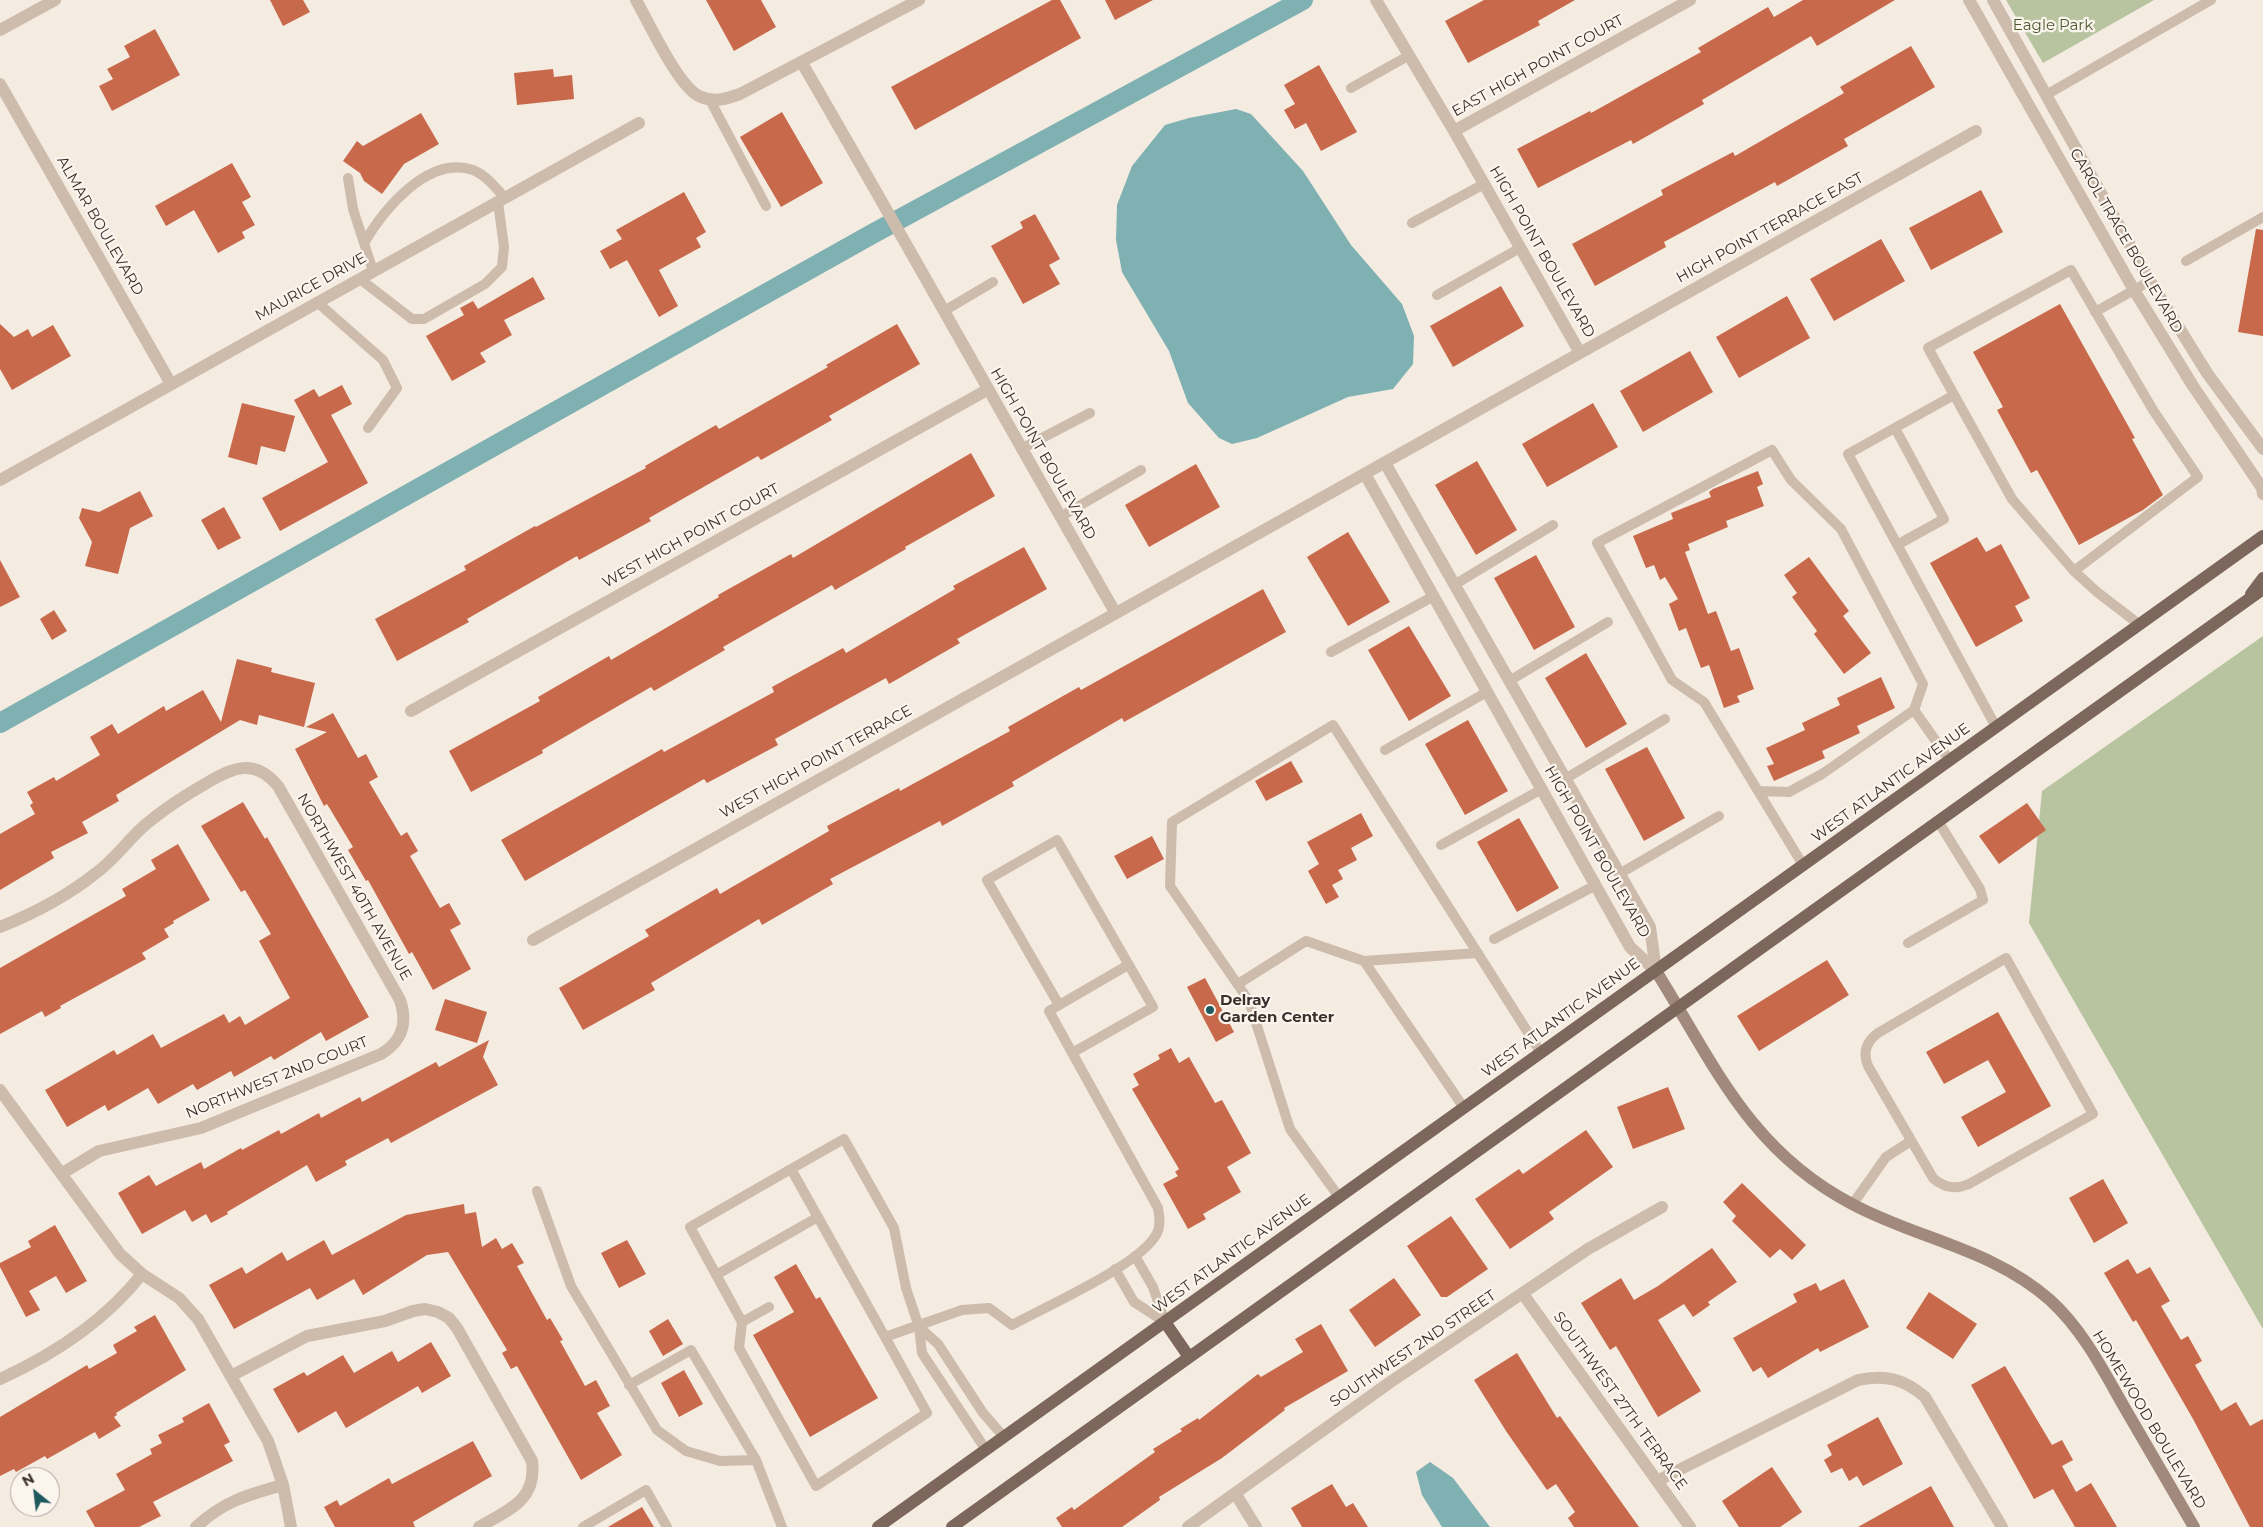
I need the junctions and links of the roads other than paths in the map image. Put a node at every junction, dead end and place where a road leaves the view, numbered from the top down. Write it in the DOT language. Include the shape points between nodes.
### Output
graph roads {
  1 [pos="55,0"];
  2 [pos="636,0"];
  3 [pos="919,0"];
  4 [pos="1376,0"];
  5 [pos="1690,0"];
  6 [pos="1969,0"];
  7 [pos="1993,0"];
  8 [pos="2211,0"];
  9 [pos="0,30"];
  10 [pos="1408,56"];
  11 [pos="802,63"];
  12 [pos="0,84"];
  13 [pos="1351,88"];
  14 [pos="2046,95"];
  15 [pos="710,100"];
  16 [pos="639,123"];
  17 [pos="1454,131"];
  18 [pos="1976,131"];
  19 [pos="348,178"];
  20 [pos="1484,184"];
  21 [pos="501,200"];
  22 [pos="766,206"];
  23 [pos="2263,217"];
  24 [pos="1412,224"];
  25 [pos="364,243"];
  26 [pos="1520,248"];
  27 [pos="2186,261"];
  28 [pos="374,271"];
  29 [pos="360,279"];
  30 [pos="2150,281"];
  31 [pos="993,282"];
  32 [pos="2134,290"];
  33 [pos="1437,295"];
  34 [pos="317,302"];
  35 [pos="944,311"];
  36 [pos="2095,312"];
  37 [pos="1580,353"];
  38 [pos="171,384"];
  39 [pos="988,390"];
  40 [pos="1954,395"];
  41 [pos="1090,413"];
  42 [pos="368,428"];
  43 [pos="1895,428"];
  44 [pos="1021,449"];
  45 [pos="2263,449"];
  46 [pos="1385,463"];
  47 [pos="1141,470"];
  48 [pos="1365,474"];
  49 [pos="0,480"];
  50 [pos="2263,494"];
  51 [pos="1060,517"];
  52 [pos="1553,525"];
  53 [pos="2263,536"];
  54 [pos="1897,545"];
  55 [pos="2074,571"];
  56 [pos="2263,578"];
  57 [pos="1454,585"];
  58 [pos="2263,589"];
  59 [pos="1434,596"];
  60 [pos="2247,600"];
  61 [pos="1115,612"];
  62 [pos="1608,622"];
  63 [pos="2140,625"];
  64 [pos="1331,652"];
  65 [pos="1509,681"];
  66 [pos="1487,692"];
  67 [pos="1914,710"];
  68 [pos="411,711"];
  69 [pos="1665,719"];
  70 [pos="1996,727"];
  71 [pos="1385,750"];
  72 [pos="1950,761"];
  73 [pos="1565,778"];
  74 [pos="1542,789"];
  75 [pos="1759,791"];
  76 [pos="1719,816"];
  77 [pos="1938,821"];
  78 [pos="1442,845"];
  79 [pos="1803,865"];
  80 [pos="1619,874"];
  81 [pos="1596,885"];
  82 [pos="0,927"];
  83 [pos="1494,939"];
  84 [pos="532,940"];
  85 [pos="1908,943"];
  86 [pos="1478,953"];
  87 [pos="1364,961"];
  88 [pos="1128,965"];
  89 [pos="1656,971"];
  90 [pos="1238,984"];
  91 [pos="1059,1005"];
  92 [pos="1678,1008"];
  93 [pos="392,1047"];
  94 [pos="1072,1053"];
  95 [pos="1541,1053"];
  96 [pos="0,1090"];
  97 [pos="1464,1108"];
  98 [pos="1912,1141"];
  99 [pos="791,1169"];
  100 [pos="61,1174"];
  101 [pos="537,1191"];
  102 [pos="1339,1197"];
  103 [pos="1852,1205"];
  104 [pos="1662,1207"];
  105 [pos="818,1217"];
  106 [pos="1135,1256"];
  107 [pos="1114,1270"];
  108 [pos="142,1274"];
  109 [pos="716,1275"];
  110 [pos="1523,1294"];
  111 [pos="769,1307"];
  112 [pos="742,1322"];
  113 [pos="1165,1322"];
  114 [pos="919,1327"];
  115 [pos="886,1338"];
  116 [pos="1189,1358"];
  117 [pos="231,1376"];
  118 [pos="0,1378"];
  119 [pos="629,1385"];
  120 [pos="1004,1437"];
  121 [pos="986,1450"];
  122 [pos="756,1460"];
  123 [pos="1657,1481"];
  124 [pos="283,1486"];
  125 [pos="1236,1493"];
  126 [pos="196,1527"];
  127 [pos="291,1527"];
  128 [pos="479,1527"];
  129 [pos="583,1527"];
  130 [pos="667,1527"];
  131 [pos="782,1527"];
  132 [pos="878,1527"];
  133 [pos="952,1527"];
  134 [pos="1188,1527"];
  135 [pos="1256,1527"];
  136 [pos="1690,1527"];
  137 [pos="2002,1527"];
  138 [pos="2194,1527"];
  1 -- 9 [label="street"];
  2 -- 15 [label="street" via="683,82 698,96"];
  3 -- 11 [label="street"];
  4 -- 10 [label="street, HIGH POINT BOULEVARD"];
  5 -- 17 [label="street, EAST HIGH POINT COURT"];
  6 -- 32 [label="street, CAROL TRACE BOULEVARD"];
  7 -- 14 [label="street, CAROL TRACE BOULEVARD"];
  8 -- 14 [label="lane"];
  10 -- 13 [label="lane"];
  10 -- 17 [label="street, HIGH POINT BOULEVARD"];
  11 -- 15 [label="street" via="740,94 724,100"];
  11 -- 35 [label="street, HIGH POINT BOULEVARD"];
  12 -- 38 [label="street, ALMAR BOULEVARD"];
  14 -- 30 [label="street, CAROL TRACE BOULEVARD"];
  15 -- 22 [label="lane"];
  16 -- 21 [label="street, MAURICE DRIVE"];
  17 -- 20 [label="street, HIGH POINT BOULEVARD"];
  18 -- 37 [label="street, HIGH POINT TERRACE EAST"];
  19 -- 25 [label="lane" via="353,209"];
  20 -- 24 [label="lane"];
  20 -- 26 [label="street, HIGH POINT BOULEVARD"];
  21 -- 25 [label="lane" via="491,182 473,170 451,168 430,173 389,206"];
  21 -- 28 [label="street, MAURICE DRIVE"];
  21 -- 29 [label="lane" via="502,267 486,284 424,320 412,319"];
  23 -- 27 [label="lane"];
  25 -- 28 [label="lane"];
  26 -- 33 [label="lane"];
  26 -- 37 [label="street, HIGH POINT BOULEVARD"];
  28 -- 29 [label="street, MAURICE DRIVE"];
  29 -- 34 [label="street, MAURICE DRIVE"];
  30 -- 32 [label="lane"];
  30 -- 45 [label="street, CAROL TRACE BOULEVARD" via="2208,373"];
  31 -- 35 [label="lane"];
  32 -- 36 [label="lane"];
  32 -- 50 [label="street, CAROL TRACE BOULEVARD"];
  34 -- 38 [label="street, MAURICE DRIVE"];
  34 -- 42 [label="lane" via="383,360 398,388"];
  35 -- 39 [label="street, HIGH POINT BOULEVARD"];
  36 -- 40 [label="lane" via="2070,270 1928,348"];
  36 -- 55 [label="lane" via="2153,410 2198,476"];
  37 -- 46 [label="street, HIGH POINT BOULEVARD"];
  38 -- 49 [label="street, MAURICE DRIVE"];
  39 -- 44 [label="street, HIGH POINT BOULEVARD"];
  39 -- 68 [label="street, WEST HIGH POINT COURT"];
  40 -- 43 [label="lane"];
  40 -- 55 [label="lane" via="2012,499"];
  41 -- 44 [label="lane"];
  43 -- 54 [label="lane" via="1944,519"];
  43 -- 54 [label="lane" via="1848,454"];
  44 -- 51 [label="street, HIGH POINT BOULEVARD"];
  46 -- 48 [label="street, HIGH POINT BOULEVARD"];
  46 -- 57 [label="street, HIGH POINT BOULEVARD"];
  47 -- 51 [label="lane"];
  48 -- 59 [label="street, HIGH POINT BOULEVARD"];
  48 -- 61 [label="street, HIGH POINT BOULEVARD"];
  51 -- 61 [label="street, HIGH POINT BOULEVARD"];
  52 -- 57 [label="lane"];
  53 -- 63 [label="main road, WEST ATLANTIC AVENUE"];
  54 -- 70 [label="lane"];
  55 -- 63 [label="lane"];
  56 -- 60 [label="main road"];
  57 -- 65 [label="street, HIGH POINT BOULEVARD"];
  58 -- 60 [label="main road"];
  59 -- 64 [label="lane"];
  59 -- 66 [label="street, HIGH POINT BOULEVARD"];
  60 -- 77 [label="main road"];
  61 -- 84 [label="street, WEST HIGH POINT TERRACE"];
  62 -- 65 [label="lane"];
  63 -- 70 [label="main road, WEST ATLANTIC AVENUE"];
  65 -- 73 [label="street, HIGH POINT BOULEVARD"];
  66 -- 71 [label="lane"];
  66 -- 74 [label="street, HIGH POINT BOULEVARD"];
  67 -- 72 [label="lane"];
  67 -- 75 [label="lane" via="1822,774 1789,792"];
  67 -- 75 [label="lane" via="1923,684 1840,529 1791,480 1772,450 1597,542 1672,680 1704,702"];
  69 -- 73 [label="lane"];
  70 -- 72 [label="main road, WEST ATLANTIC AVENUE"];
  72 -- 79 [label="main road, WEST ATLANTIC AVENUE"];
  73 -- 80 [label="street, HIGH POINT BOULEVARD"];
  74 -- 78 [label="lane"];
  74 -- 81 [label="street, HIGH POINT BOULEVARD"];
  75 -- 79 [label="lane"];
  76 -- 80 [label="lane"];
  77 -- 85 [label="lane" via="1980,889 1983,900"];
  77 -- 92 [label="main road"];
  79 -- 89 [label="main road, WEST ATLANTIC AVENUE"];
  80 -- 89 [label="street, HIGH POINT BOULEVARD" via="1650,927"];
  81 -- 83 [label="lane"];
  81 -- 89 [label="street, HIGH POINT BOULEVARD" via="1630,947"];
  82 -- 93 [label="street, NORTHWEST 40TH AVENUE" via="67,895 98,872 175,801 226,771 238,767 259,769 278,786 400,1000 404,1025"];
  86 -- 87 [label="lane"];
  86 -- 90 [label="lane" via="1333,725 1172,822 1170,886"];
  86 -- 95 [label="lane"];
  87 -- 90 [label="lane" via="1306,941"];
  87 -- 97 [label="lane"];
  88 -- 91 [label="lane"];
  88 -- 91 [label="lane" via="1057,840 994,875 987,880"];
  88 -- 94 [label="lane" via="1153,1007"];
  89 -- 92 [label="street, HOMEWOOD BOULEVARD"];
  89 -- 95 [label="main road, WEST ATLANTIC AVENUE"];
  90 -- 102 [label="lane" via="1249,1001 1290,1129"];
  91 -- 94 [label="lane" via="1049,1011"];
  92 -- 103 [label="street, HOMEWOOD BOULEVARD" via="1725,1088 1752,1124 1814,1182"];
  92 -- 116 [label="main road"];
  93 -- 100 [label="street, NORTHWEST 2ND COURT" via="200,1128 99,1151"];
  94 -- 106 [label="lane" via="1158,1208 1160,1223 1155,1237"];
  95 -- 97 [label="main road, WEST ATLANTIC AVENUE"];
  96 -- 100 [label="street"];
  97 -- 102 [label="main road, WEST ATLANTIC AVENUE"];
  98 -- 98 [label="lane" via="1932,1178 1946,1187 1962,1187 2093,1114 2006,958 1868,1042 1866,1062"];
  98 -- 103 [label="lane" via="1886,1157"];
  99 -- 105 [label="lane"];
  99 -- 109 [label="lane" via="690,1227"];
  99 -- 114 [label="lane" via="844,1139 894,1228 906,1288"];
  100 -- 108 [label="street" via="120,1254"];
  101 -- 119 [label="lane" via="571,1286"];
  102 -- 113 [label="main road, WEST ATLANTIC AVENUE"];
  103 -- 138 [label="street, HOMEWOOD BOULEVARD" via="1982,1257 2019,1276 2050,1300 2092,1351"];
  104 -- 110 [label="street, SOUTHWEST 2ND STREET" via="1588,1249"];
  105 -- 109 [label="lane"];
  105 -- 115 [label="lane"];
  106 -- 107 [label="lane"];
  106 -- 113 [label="lane" via="1153,1287"];
  107 -- 113 [label="lane" via="1134,1302"];
  107 -- 114 [label="lane" via="1012,1325 989,1308 962,1310"];
  108 -- 117 [label="street" via="168,1289 189,1308"];
  108 -- 118 [label="street" via="101,1318 62,1346"];
  109 -- 112 [label="lane"];
  110 -- 123 [label="street, SOUTHWEST 27TH TERRACE"];
  110 -- 125 [label="street, SOUTHWEST 2ND STREET" via="1389,1383"];
  111 -- 112 [label="lane"];
  112 -- 115 [label="lane" via="739,1348 816,1486 927,1413"];
  113 -- 116 [label="main road"];
  113 -- 120 [label="main road, WEST ATLANTIC AVENUE"];
  114 -- 115 [label="lane"];
  114 -- 120 [label="lane" via="938,1344 983,1413"];
  114 -- 121 [label="lane" via="922,1353"];
  116 -- 133 [label="main road"];
  117 -- 124 [label="street" via="268,1441"];
  117 -- 128 [label="street" via="307,1336 426,1309 449,1318 532,1461 534,1474 525,1498"];
  119 -- 122 [label="lane" via="657,1430 686,1451 720,1461"];
  119 -- 122 [label="lane" via="691,1350"];
  120 -- 121 [label="main road, WEST ATLANTIC AVENUE"];
  121 -- 132 [label="main road, WEST ATLANTIC AVENUE"];
  122 -- 131 [label="lane"];
  123 -- 136 [label="street, SOUTHWEST 27TH TERRACE"];
  123 -- 137 [label="street" via="1858,1380 1887,1377 1901,1381 1925,1397"];
  124 -- 126 [label="street" via="231,1501"];
  124 -- 127 [label="street"];
  125 -- 134 [label="street, SOUTHWEST 2ND STREET"];
  125 -- 135 [label="street"];
  129 -- 130 [label="lane" via="646,1490"];
}
